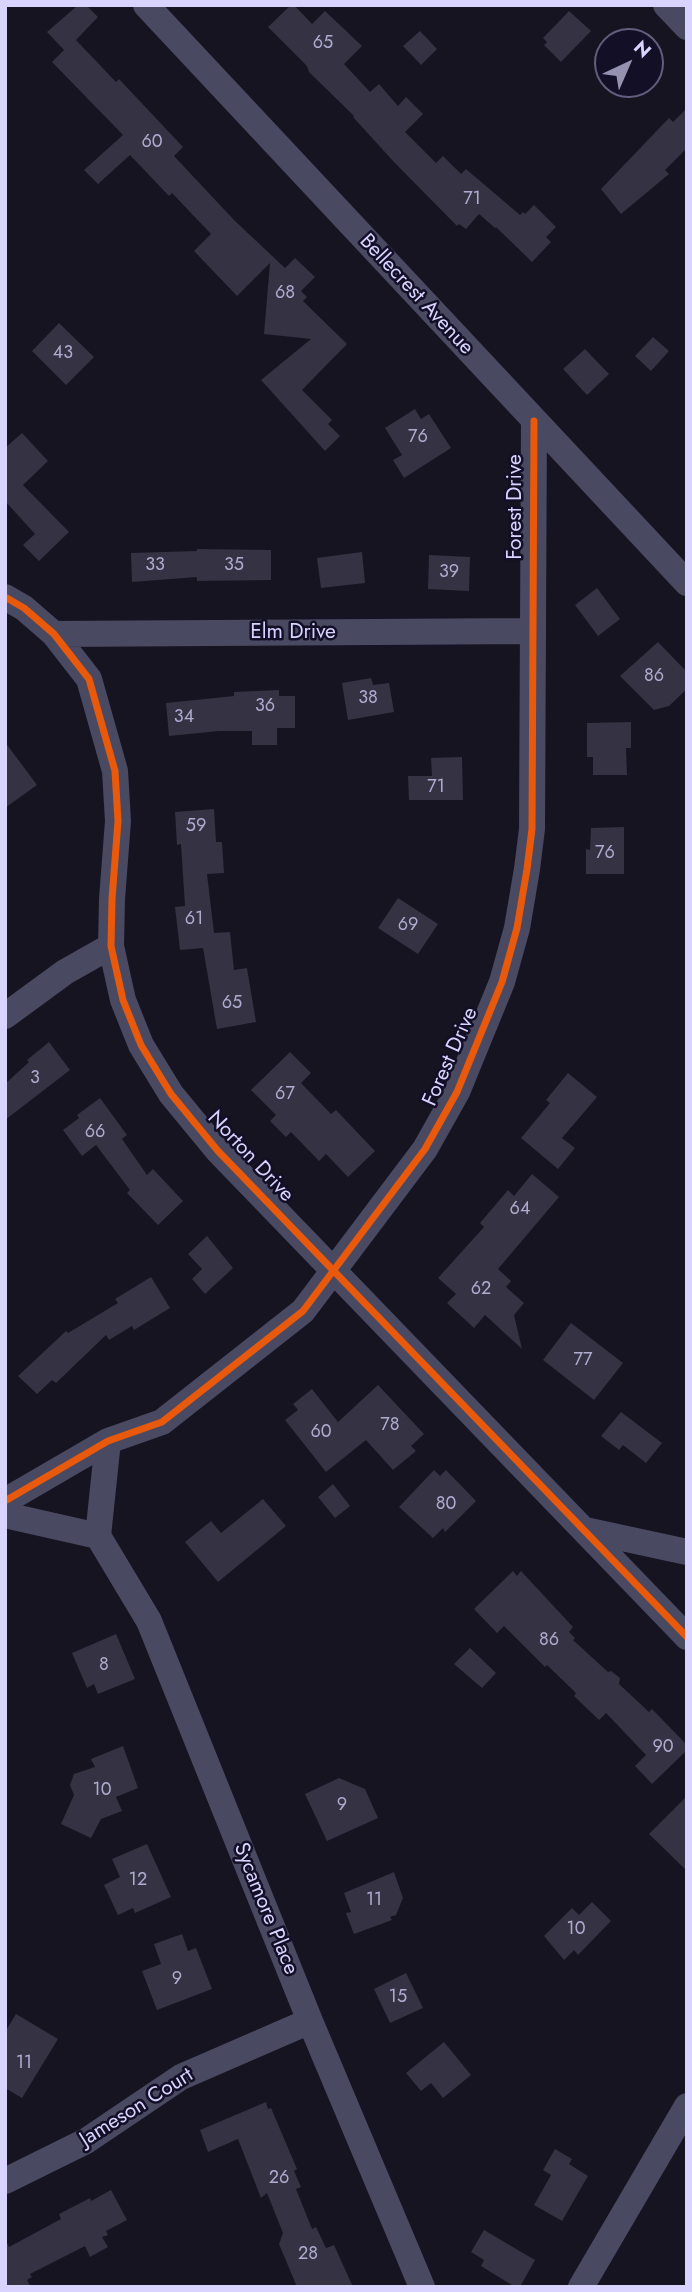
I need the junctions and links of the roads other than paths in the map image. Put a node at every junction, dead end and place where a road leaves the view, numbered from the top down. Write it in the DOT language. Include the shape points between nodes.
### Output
graph roads {
  1 [pos="146,5"];
  2 [pos="666,5"];
  3 [pos="687,27"];
  4 [pos="534,421"];
  5 [pos="687,583"];
  6 [pos="5,597"];
  7 [pos="533,631"];
  8 [pos="54,634"];
  9 [pos="111,946"];
  10 [pos="5,1016"];
  11 [pos="334,1272"];
  12 [pos="108,1441"];
  13 [pos="5,1501"];
  14 [pos="5,1515"];
  15 [pos="585,1530"];
  16 [pos="98,1536"];
  17 [pos="687,1552"];
  18 [pos="687,1637"];
  19 [pos="310,2021"];
  20 [pos="687,2106"];
  21 [pos="5,2182"];
  22 [pos="422,2287"];
  23 [pos="581,2287"];
  1 -- 4 [label="street, Bellecrest Avenue"];
  2 -- 3 [label="street"];
  4 -- 5 [label="street, Bellecrest Avenue"];
  4 -- 7 [label="street, Forest Drive"];
  6 -- 8 [label="street, Norton Drive"];
  7 -- 8 [label="street, Elm Drive"];
  7 -- 11 [label="street, Forest Drive" via="532,829 517,928 502,982 457,1092 425,1149"];
  8 -- 9 [label="street, Norton Drive" via="89,679 115,771 118,821"];
  9 -- 10 [label="street" via="65,972"];
  9 -- 11 [label="street, Norton Drive" via="123,1000 141,1045 171,1094 218,1151"];
  11 -- 12 [label="street, Forest Drive" via="303,1311 162,1422"];
  11 -- 15 [label="street, Norton Drive"];
  12 -- 13 [label="street, Forest Drive"];
  12 -- 16 [label="street"];
  14 -- 16 [label="street"];
  15 -- 17 [label="street"];
  15 -- 18 [label="street, Norton Drive"];
  16 -- 19 [label="street, Sycamore Place" via="149,1621"];
  19 -- 21 [label="street, Jameson Court" via="181,2077 86,2141"];
  19 -- 22 [label="street, Sycamore Place"];
  20 -- 23 [label="street"];
}
